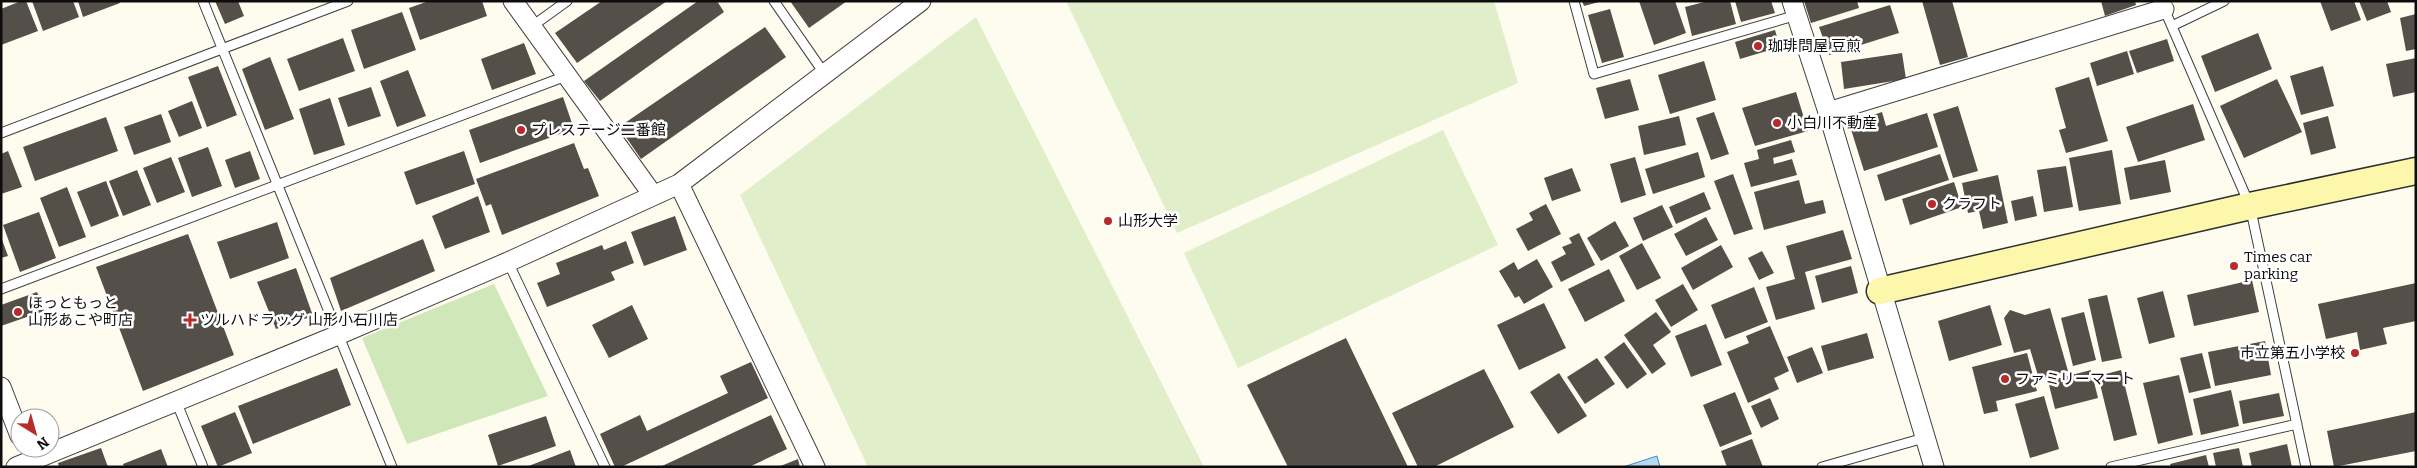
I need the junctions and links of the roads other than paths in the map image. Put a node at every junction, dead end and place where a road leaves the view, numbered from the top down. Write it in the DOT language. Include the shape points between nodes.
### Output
graph roads {
  1 [pos="203,1"];
  2 [pos="348,1"];
  3 [pos="513,1"];
  4 [pos="567,1"];
  5 [pos="774,1"];
  6 [pos="921,1"];
  7 [pos="1574,1"];
  8 [pos="2224,1"];
  9 [pos="2163,5"];
  10 [pos="1794,8"];
  11 [pos="2172,26"];
  12 [pos="531,27"];
  13 [pos="223,50"];
  14 [pos="824,73"];
  15 [pos="566,76"];
  16 [pos="1828,112"];
  17 [pos="1,132"];
  18 [pos="2416,171"];
  19 [pos="679,184"];
  20 [pos="278,187"];
  21 [pos="653,195"];
  22 [pos="2250,206"];
  23 [pos="508,262"];
  24 [pos="1,289"];
  25 [pos="1880,291"];
  26 [pos="338,335"];
  27 [pos="1,387"];
  28 [pos="176,401"];
  29 [pos="10,410"];
  30 [pos="2297,424"];
  31 [pos="1924,438"];
  32 [pos="26,461"];
  33 [pos="202,467"];
  34 [pos="392,467"];
  35 [pos="605,467"];
  36 [pos="815,467"];
  37 [pos="1822,467"];
  38 [pos="1934,467"];
  39 [pos="2111,467"];
  40 [pos="2306,467"];
  1 -- 13 [label="lane"];
  2 -- 13 [label="lane"];
  3 -- 12 [label="street"];
  4 -- 12 [label="lane"];
  5 -- 14 [label="lane"];
  6 -- 14 [label="street"];
  7 -- 10 [label="lane" via="1594,74"];
  8 -- 11 [label="lane"];
  9 -- 11 [label="lane"];
  9 -- 16 [label="street"];
  10 -- 16 [label="street"];
  11 -- 22 [label="lane"];
  12 -- 15 [label="street"];
  13 -- 17 [label="lane"];
  13 -- 20 [label="lane"];
  14 -- 19 [label="street"];
  15 -- 20 [label="lane"];
  15 -- 21 [label="street"];
  16 -- 25 [label="street"];
  18 -- 22 [label="street"];
  19 -- 21 [label="street"];
  19 -- 36 [label="street"];
  20 -- 24 [label="lane"];
  20 -- 26 [label="lane"];
  21 -- 23 [label="street"];
  22 -- 25 [label="street"];
  22 -- 30 [label="lane"];
  23 -- 26 [label="street"];
  23 -- 35 [label="lane"];
  25 -- 31 [label="street"];
  26 -- 28 [label="street"];
  26 -- 34 [label="lane"];
  27 -- 29 [label="street"];
  28 -- 32 [label="street"];
  28 -- 33 [label="lane"];
  30 -- 39 [label="lane"];
  30 -- 40 [label="lane"];
  31 -- 37 [label="lane"];
  31 -- 38 [label="street"];
}
